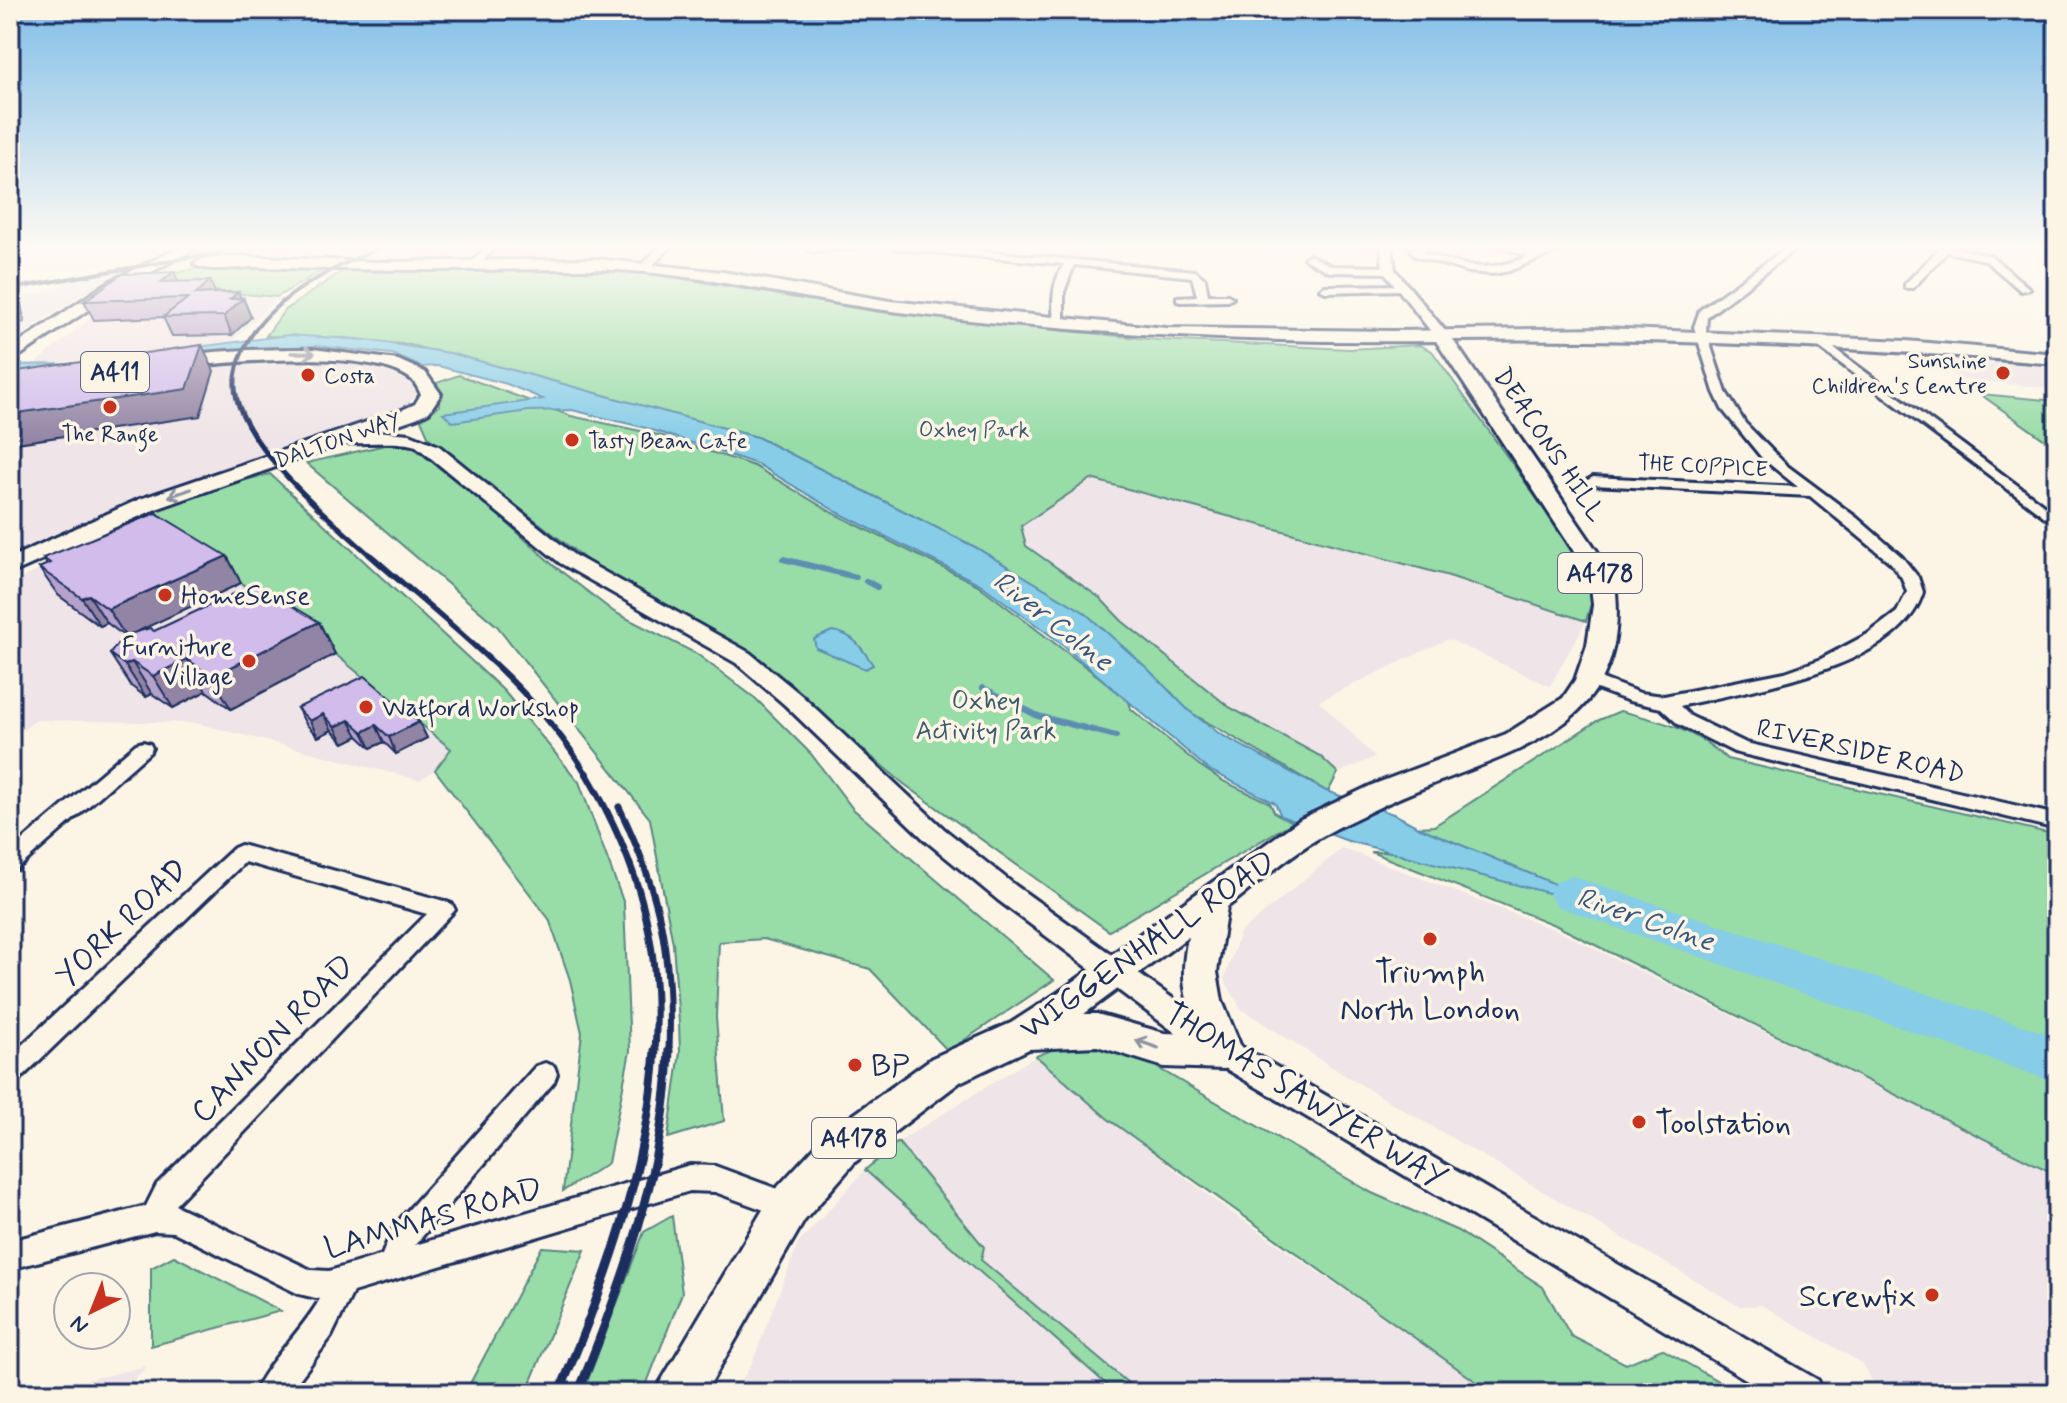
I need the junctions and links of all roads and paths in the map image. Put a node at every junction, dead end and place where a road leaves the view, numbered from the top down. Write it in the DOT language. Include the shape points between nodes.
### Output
graph roads {
  1 [pos="78,311"];
  2 [pos="941,311"];
  3 [pos="1058,311"];
  4 [pos="1422,311"];
  5 [pos="1705,311"];
  6 [pos="1059,324"];
  7 [pos="1441,335"];
  8 [pos="1702,338"];
  9 [pos="1820,343"];
  10 [pos="10,357"];
  11 [pos="2057,359"];
  12 [pos="147,367"];
  13 [pos="422,408"];
  14 [pos="416,438"];
  15 [pos="339,440"];
  16 [pos="1593,481"];
  17 [pos="1811,492"];
  18 [pos="2057,522"];
  19 [pos="10,567"];
  20 [pos="1589,680"];
  21 [pos="1666,702"];
  22 [pos="1516,741"];
  23 [pos="143,748"];
  24 [pos="2057,822"];
  25 [pos="241,853"];
  26 [pos="10,863"];
  27 [pos="1211,904"];
  28 [pos="1116,972"];
  29 [pos="1024,1034"];
  30 [pos="1224,1052"];
  31 [pos="10,1072"];
  32 [pos="545,1074"];
  33 [pos="789,1206"];
  34 [pos="155,1217"];
  35 [pos="10,1255"];
  36 [pos="392,1267"];
  37 [pos="343,1281"];
  38 [pos="269,1393"];
  39 [pos="678,1393"];
  40 [pos="1805,1393"];
  1 -- 10 [label="main road, A411"];
  2 -- 6 [label="main road"];
  3 -- 6 [label="street"];
  4 -- 7 [label="street"];
  5 -- 8 [label="street" via="1699,323"];
  6 -- 7 [label="main road" via="1179,333"];
  7 -- 8 [label="main road"];
  7 -- 20 [label="main road, DEACONS HILL / A4178" via="1602,576 1606,605"];
  8 -- 9 [label="main road"];
  8 -- 17 [label="street" via="1721,394 1745,430"];
  9 -- 11 [label="main road"];
  9 -- 18 [label="street"];
  12 -- 13 [label="main road, DALTON WAY / A411, one-way" via="259,354 362,358 425,382 431,394"];
  13 -- 14 [label="street"];
  13 -- 15 [label="main road, DALTON WAY"];
  14 -- 15 [label="street" via="387,434"];
  14 -- 28 [label="street, THOMAS SAWYER WAY" via="567,559 743,658 935,835"];
  15 -- 19 [label="main road, DALTON WAY, one-way" via="148,504"];
  16 -- 17 [label="street, THE COPPICE"];
  17 -- 21 [label="street" via="1890,551 1913,582 1912,608 1899,622 1812,670"];
  20 -- 21 [label="street"];
  20 -- 22 [label="main road, DEACONS HILL / A4178" via="1573,704"];
  21 -- 24 [label="street, RIVERSIDE ROAD" via="1684,720 1741,748"];
  22 -- 27 [label="main road, WIGGENHALL ROAD / A4178" via="1312,827"];
  23 -- 26 [label="street"];
  25 -- 31 [label="street, YORK ROAD"];
  25 -- 34 [label="street, CANNON ROAD" via="444,910 167,1193"];
  27 -- 28 [label="main road, WIGGENHALL ROAD / A4178"];
  27 -- 30 [label="main road" via="1199,972"];
  28 -- 29 [label="main road, WIGGENHALL ROAD / A4178"];
  28 -- 30 [label="street, THOMAS SAWYER WAY"];
  30 -- 29 [label="main road, one-way" via="1164,1050 1097,1030"];
  29 -- 33 [label="main road, WIGGENHALL ROAD / A4178" via="946,1070 905,1098 841,1148"];
  30 -- 40 [label="street, THOMAS SAWYER WAY"];
  32 -- 36 [label="street" via="412,1227"];
  33 -- 36 [label="street, LAMMAS ROAD" via="715,1179 690,1178"];
  33 -- 39 [label="main road, WIGGENHALL ROAD / A4178"];
  34 -- 35 [label="street, LAMMAS ROAD"];
  34 -- 37 [label="street, LAMMAS ROAD" via="176,1219 309,1284"];
  36 -- 37 [label="street, LAMMAS ROAD"];
  37 -- 38 [label="street" via="332,1312 313,1341"];
}
